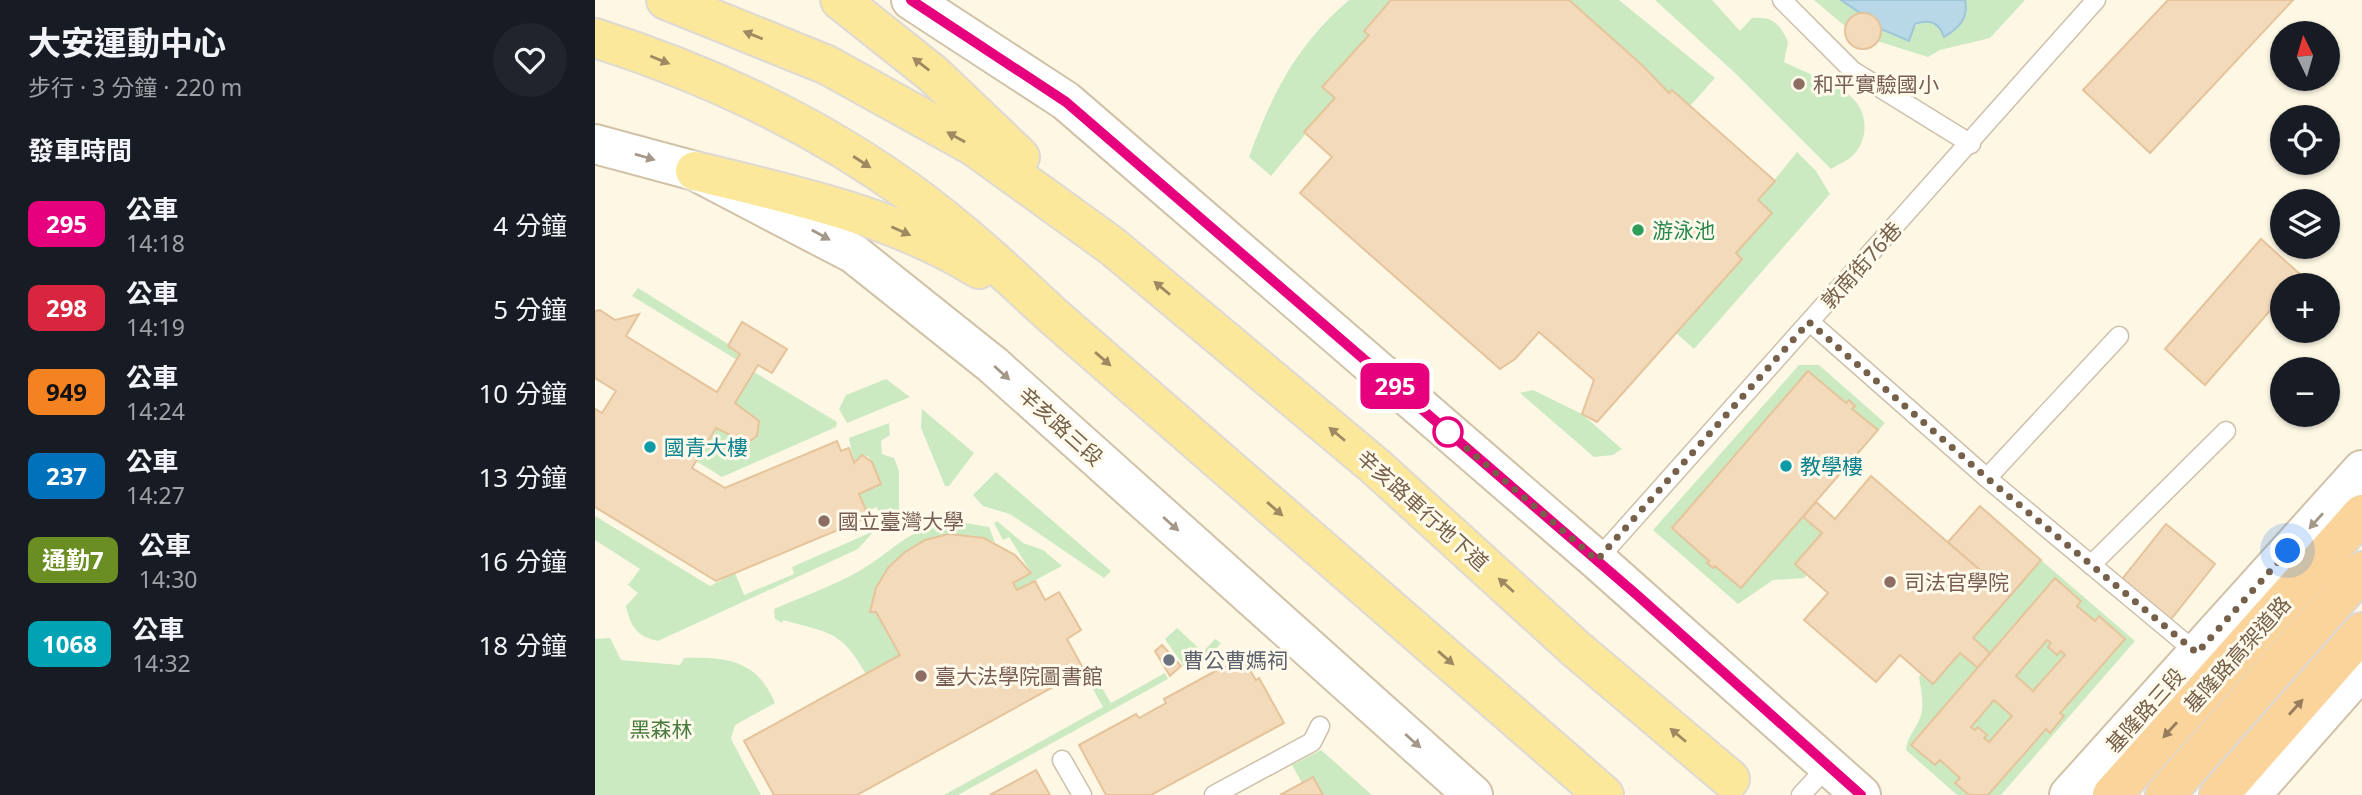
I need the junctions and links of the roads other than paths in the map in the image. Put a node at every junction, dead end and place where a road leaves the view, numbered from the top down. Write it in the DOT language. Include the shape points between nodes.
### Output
graph roads {
  1 [pos="666,0"];
  2 [pos="840,0"];
  3 [pos="911,0"];
  4 [pos="1782,0"];
  5 [pos="2096,0"];
  6 [pos="595,38"];
  7 [pos="595,144"];
  8 [pos="1971,144"];
  9 [pos="695,171"];
  10 [pos="1112,246"];
  11 [pos="1052,315"];
  12 [pos="1809,322"];
  13 [pos="2119,336"];
  14 [pos="2226,431"];
  15 [pos="2362,470"];
  16 [pos="1987,478"];
  17 [pos="2362,514"];
  18 [pos="1597,560"];
  19 [pos="2091,565"];
  20 [pos="2362,571"];
  21 [pos="2362,632"];
  22 [pos="2197,653"];
  23 [pos="2362,669"];
  24 [pos="1320,726"];
  25 [pos="1062,760"];
  26 [pos="1828,766"];
  27 [pos="1730,779"];
  28 [pos="1082,795"];
  29 [pos="1214,795"];
  30 [pos="1473,795"];
  31 [pos="1604,795"];
  32 [pos="1801,795"];
  33 [pos="1861,795"];
  34 [pos="2069,795"];
  35 [pos="2112,795"];
  36 [pos="2165,795"];
  37 [pos="2219,795"];
  38 [pos="2251,795"];
  10 -- 1 [label="main road, one-way" via="975,147 827,65"];
  10 -- 2 [label="main road, one-way" via="933,74"];
  3 -- 18 [label="main road" via="1066,102"];
  4 -- 8 [label="lane" via="1853,71"];
  5 -- 8 [label="lane, 敦南街76巷"];
  6 -- 11 [label="main road, one-way" via="739,92 824,137 927,206"];
  7 -- 9 [label="main road, 辛亥路三段, one-way"];
  8 -- 12 [label="lane, 敦南街76巷"];
  9 -- 11 [label="main road, one-way" via="854,211 961,258"];
  9 -- 30 [label="main road, 辛亥路三段, one-way" via="854,254 993,365"];
  27 -- 10 [label="main road, 辛亥路車行地下道, one-way" via="1576,649 1375,466"];
  11 -- 31 [label="main road, one-way"];
  12 -- 16 [label="lane"];
  12 -- 18 [label="lane, 敦南街76巷"];
  13 -- 16 [label="lane"];
  14 -- 19 [label="lane"];
  15 -- 22 [label="main road, 基隆路三段, one-way"];
  16 -- 19 [label="lane"];
  17 -- 35 [label="highway, 基隆路高架道路, one-way"];
  18 -- 26 [label="main road"];
  19 -- 22 [label="lane"];
  20 -- 36 [label="highway"];
  37 -- 21 [label="highway, one-way"];
  22 -- 34 [label="main road, 基隆路三段"];
  23 -- 38 [label="main road"];
  24 -- 29 [label="lane" via="1312,742"];
  25 -- 28 [label="lane"];
  26 -- 32 [label="lane"];
  26 -- 33 [label="main road"];
}
